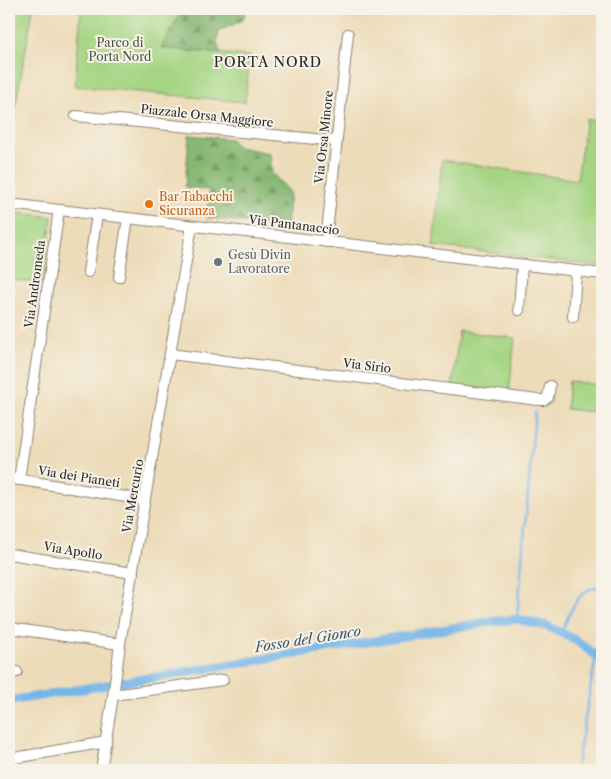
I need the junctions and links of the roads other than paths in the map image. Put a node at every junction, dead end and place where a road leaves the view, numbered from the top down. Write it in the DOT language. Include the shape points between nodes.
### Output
graph roads {
  1 [pos="348,34"];
  2 [pos="76,116"];
  3 [pos="336,141"];
  4 [pos="9,204"];
  5 [pos="59,210"];
  6 [pos="97,215"];
  7 [pos="128,218"];
  8 [pos="192,226"];
  9 [pos="326,242"];
  10 [pos="522,265"];
  11 [pos="576,271"];
  12 [pos="88,272"];
  13 [pos="602,274"];
  14 [pos="119,277"];
  15 [pos="519,310"];
  16 [pos="573,317"];
  17 [pos="170,354"];
  18 [pos="550,386"];
  19 [pos="14,479"];
  20 [pos="145,500"];
  21 [pos="9,554"];
  22 [pos="133,574"];
  23 [pos="9,628"];
  24 [pos="120,644"];
  25 [pos="223,680"];
  26 [pos="114,693"];
  27 [pos="106,742"];
  28 [pos="9,759"];
  29 [pos="101,770"];
  1 -- 3 [label="street, Via Orsa Minore"];
  2 -- 3 [label="street, Piazzale Orsa Maggiore"];
  3 -- 9 [label="street, Via Orsa Minore"];
  4 -- 5 [label="street, Via Pantanaccio"];
  5 -- 6 [label="street, Via Pantanaccio"];
  5 -- 19 [label="street, Via Andromeda"];
  6 -- 7 [label="street, Via Pantanaccio"];
  6 -- 12 [label="street"];
  7 -- 8 [label="street, Via Pantanaccio"];
  7 -- 14 [label="street"];
  8 -- 9 [label="street, Via Pantanaccio"];
  8 -- 17 [label="street, Via Mercurio"];
  9 -- 10 [label="street, Via Pantanaccio"];
  10 -- 11 [label="street, Via Pantanaccio"];
  10 -- 15 [label="street"];
  11 -- 13 [label="street, Via Pantanaccio"];
  11 -- 16 [label="street"];
  17 -- 18 [label="street, Via Sirio" via="538,400 548,397"];
  17 -- 20 [label="street, Via Mercurio"];
  19 -- 20 [label="street, Via dei Pianeti"];
  20 -- 22 [label="street, Via Mercurio"];
  21 -- 22 [label="street, Via Apollo"];
  22 -- 24 [label="street, Via Mercurio"];
  23 -- 24 [label="street"];
  24 -- 26 [label="street, Via Mercurio"];
  25 -- 26 [label="street"];
  26 -- 27 [label="street, Via Mercurio"];
  27 -- 28 [label="street"];
  27 -- 29 [label="street, Via Mercurio"];
}
